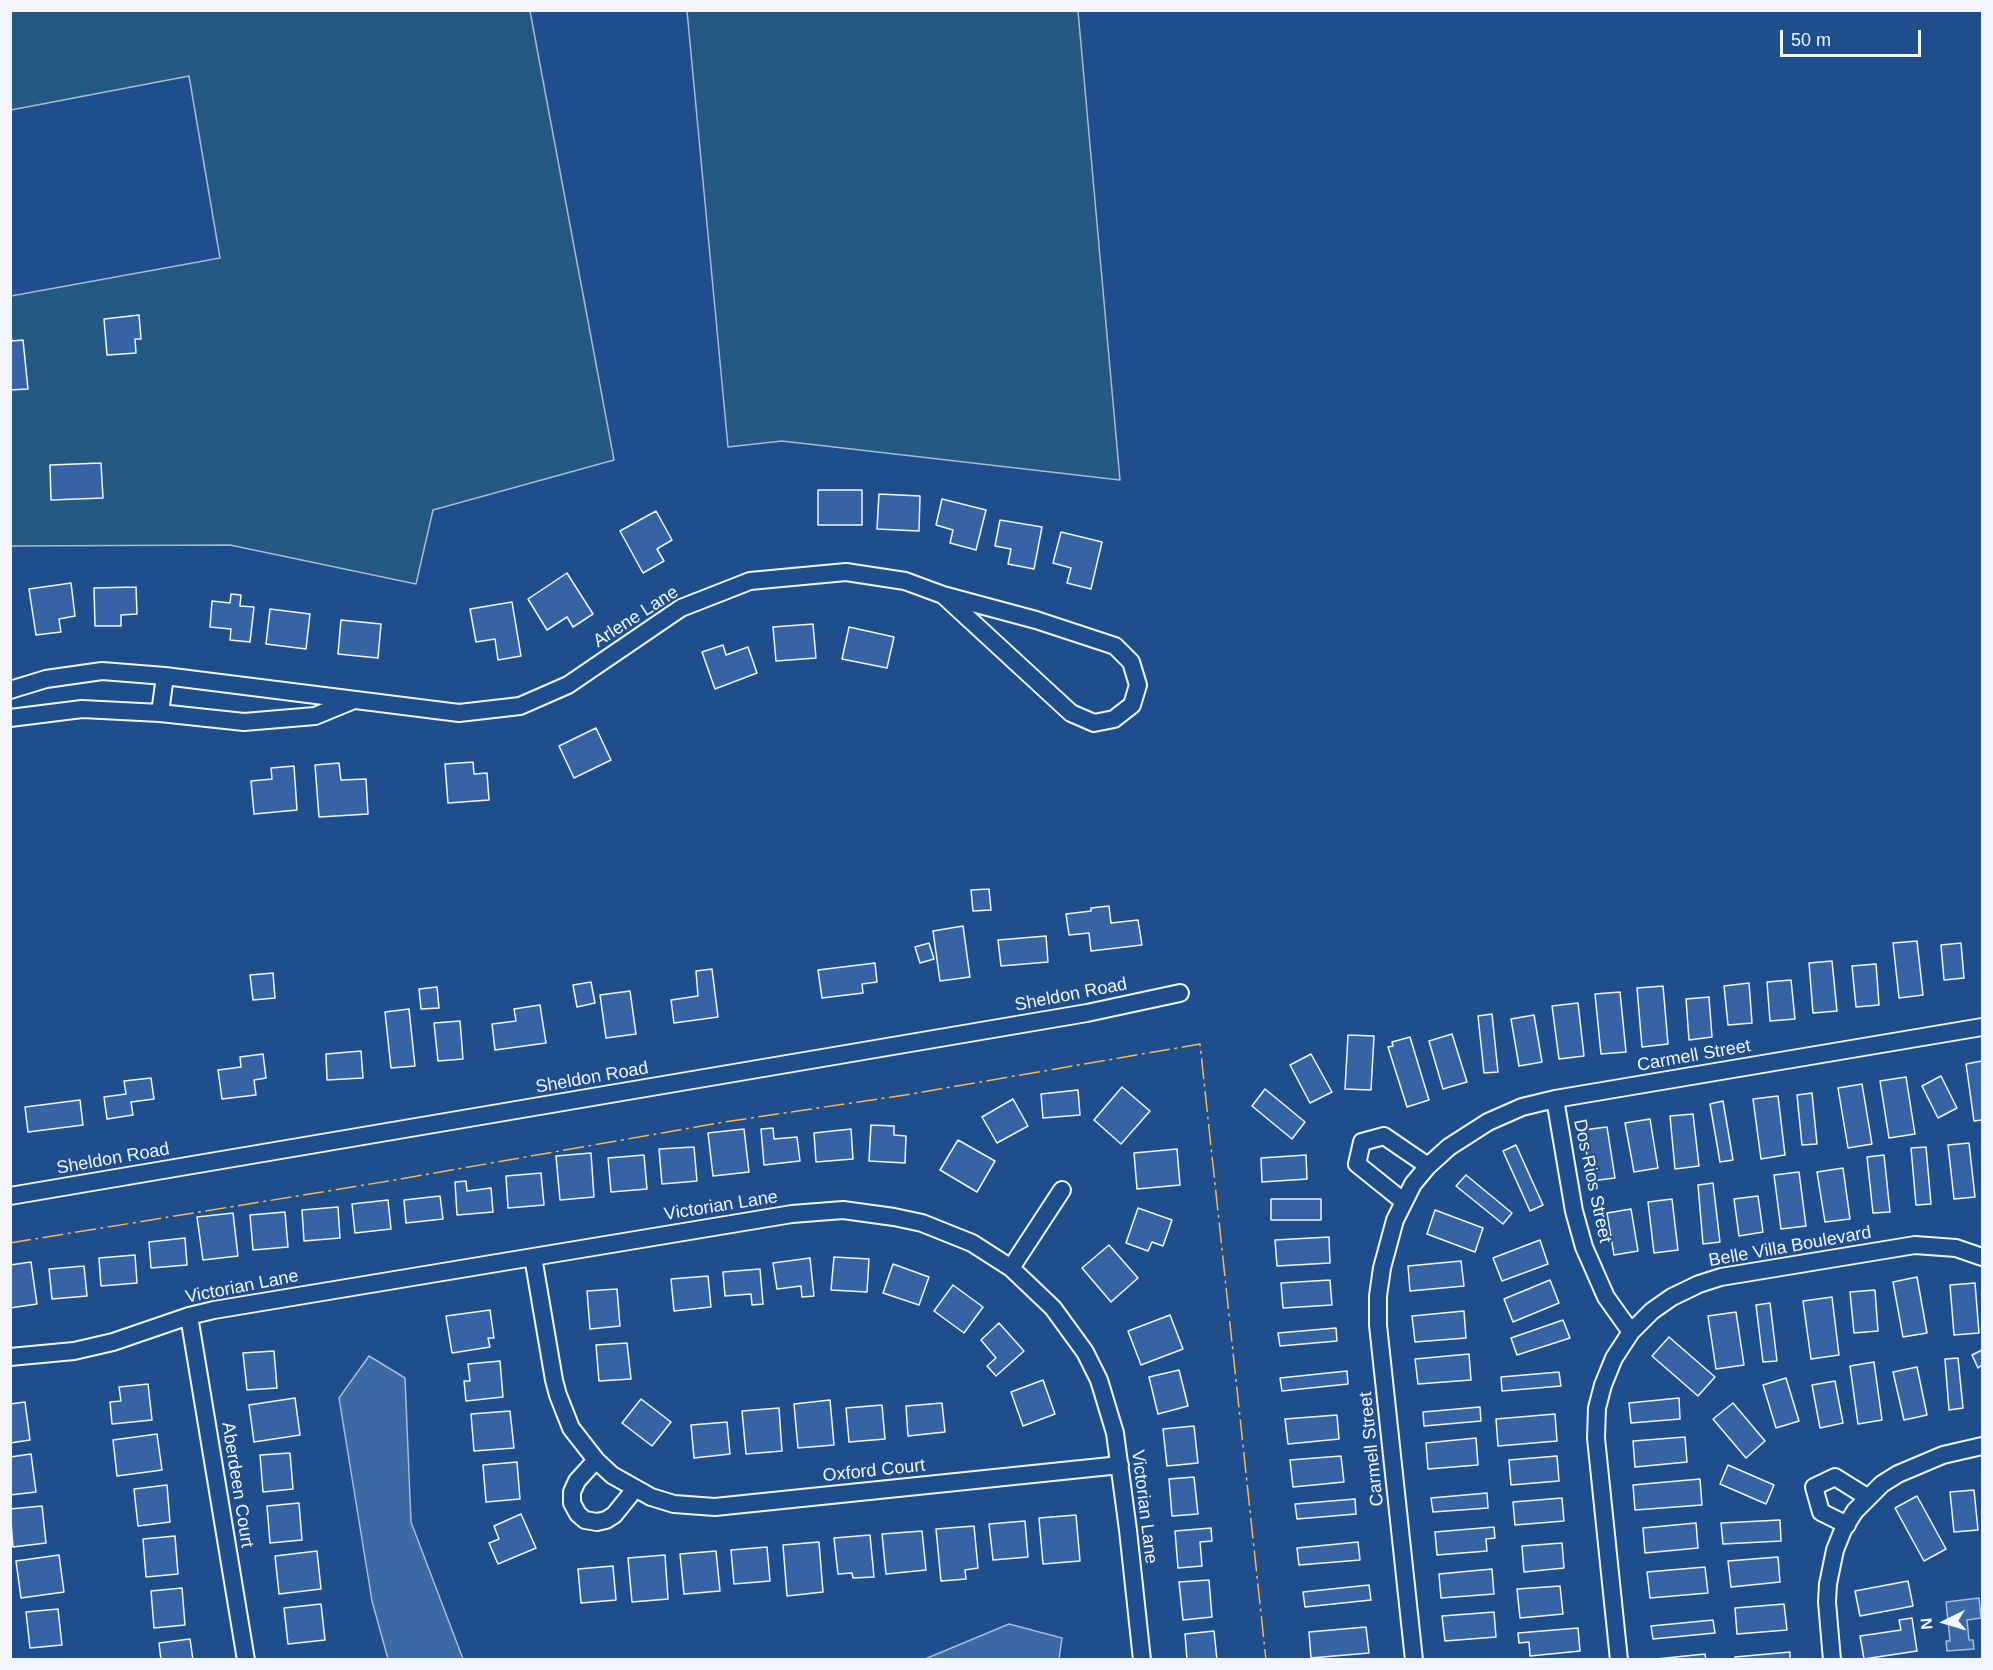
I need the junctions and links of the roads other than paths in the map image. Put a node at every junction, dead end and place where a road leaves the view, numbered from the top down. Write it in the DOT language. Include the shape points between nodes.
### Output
graph roads {
  1 [pos="943,595"];
  2 [pos="165,676"];
  3 [pos="10,690"];
  4 [pos="354,699"];
  5 [pos="160,713"];
  6 [pos="10,718"];
  7 [pos="1180,993"];
  8 [pos="1983,1027"];
  9 [pos="1555,1099"];
  10 [pos="1428,1166"];
  11 [pos="1062,1190"];
  12 [pos="10,1196"];
  13 [pos="1403,1201"];
  14 [pos="533,1257"];
  15 [pos="1983,1257"];
  16 [pos="1011,1269"];
  17 [pos="189,1316"];
  18 [pos="1631,1332"];
  19 [pos="10,1358"];
  20 [pos="1983,1446"];
  21 [pos="596,1460"];
  22 [pos="1120,1465"];
  23 [pos="635,1489"];
  24 [pos="1867,1497"];
  25 [pos="1847,1525"];
  26 [pos="246,1659"];
  27 [pos="1142,1659"];
  28 [pos="1414,1659"];
  29 [pos="1619,1659"];
  30 [pos="1832,1659"];
  1 -- 1 [label="street, Arlene Lane" via="1071,713 1094,723 1114,719 1132,705 1138,685 1131,662 1115,646"];
  1 -- 4 [label="street, Arlene Lane" via="905,581 846,572 750,581 681,608 568,685 520,706 459,713"];
  2 -- 3 [label="street, Arlene Lane" via="102,671 45,679"];
  2 -- 4 [label="street, Arlene Lane"];
  2 -- 5 [label="street"];
  4 -- 5 [label="street" via="315,716 244,722"];
  5 -- 6 [label="street" via="82,709"];
  7 -- 12 [label="street, Sheldon Road" via="1063,1017"];
  8 -- 9 [label="street, Carmell Street"];
  9 -- 10 [label="street, Carmell Street" via="1522,1107 1488,1122"];
  9 -- 18 [label="street, Dos Rios Street" via="1584,1247 1606,1297"];
  10 -- 13 [label="street, Carmell Street"];
  10 -- 13 [label="street" via="1384,1136 1362,1142 1357,1164"];
  11 -- 16 [label="street"];
  13 -- 28 [label="street, Carmell Street" via="1382,1268 1378,1325"];
  14 -- 16 [label="street, Victorian Lane" via="792,1214 843,1210 936,1227 972,1243"];
  14 -- 17 [label="street, Victorian Lane"];
  14 -- 21 [label="street, Oxford Court" via="558,1395 572,1428"];
  15 -- 18 [label="street, Belle Villa Boulevard" via="1956,1248 1915,1245 1721,1277 1672,1297"];
  16 -- 22 [label="street, Victorian Lane" via="1053,1308 1085,1352 1107,1402"];
  17 -- 19 [label="street, Victorian Lane" via="113,1342"];
  17 -- 26 [label="street, Aberdeen Court"];
  18 -- 29 [label="street, Belle Villa Boulevard" via="1614,1358 1597,1408 1596,1438"];
  20 -- 24 [label="street" via="1917,1464"];
  21 -- 23 [label="street, Oxford Court"];
  21 -- 23 [label="street" via="577,1480 572,1492 572,1503 585,1520 606,1520"];
  22 -- 23 [label="street, Oxford Court" via="715,1507 674,1503"];
  22 -- 27 [label="street, Victorian Lane"];
  24 -- 25 [label="street"];
  24 -- 25 [label="street" via="1835,1477 1814,1487 1821,1512"];
  25 -- 30 [label="street" via="1835,1550 1828,1584"];
}
